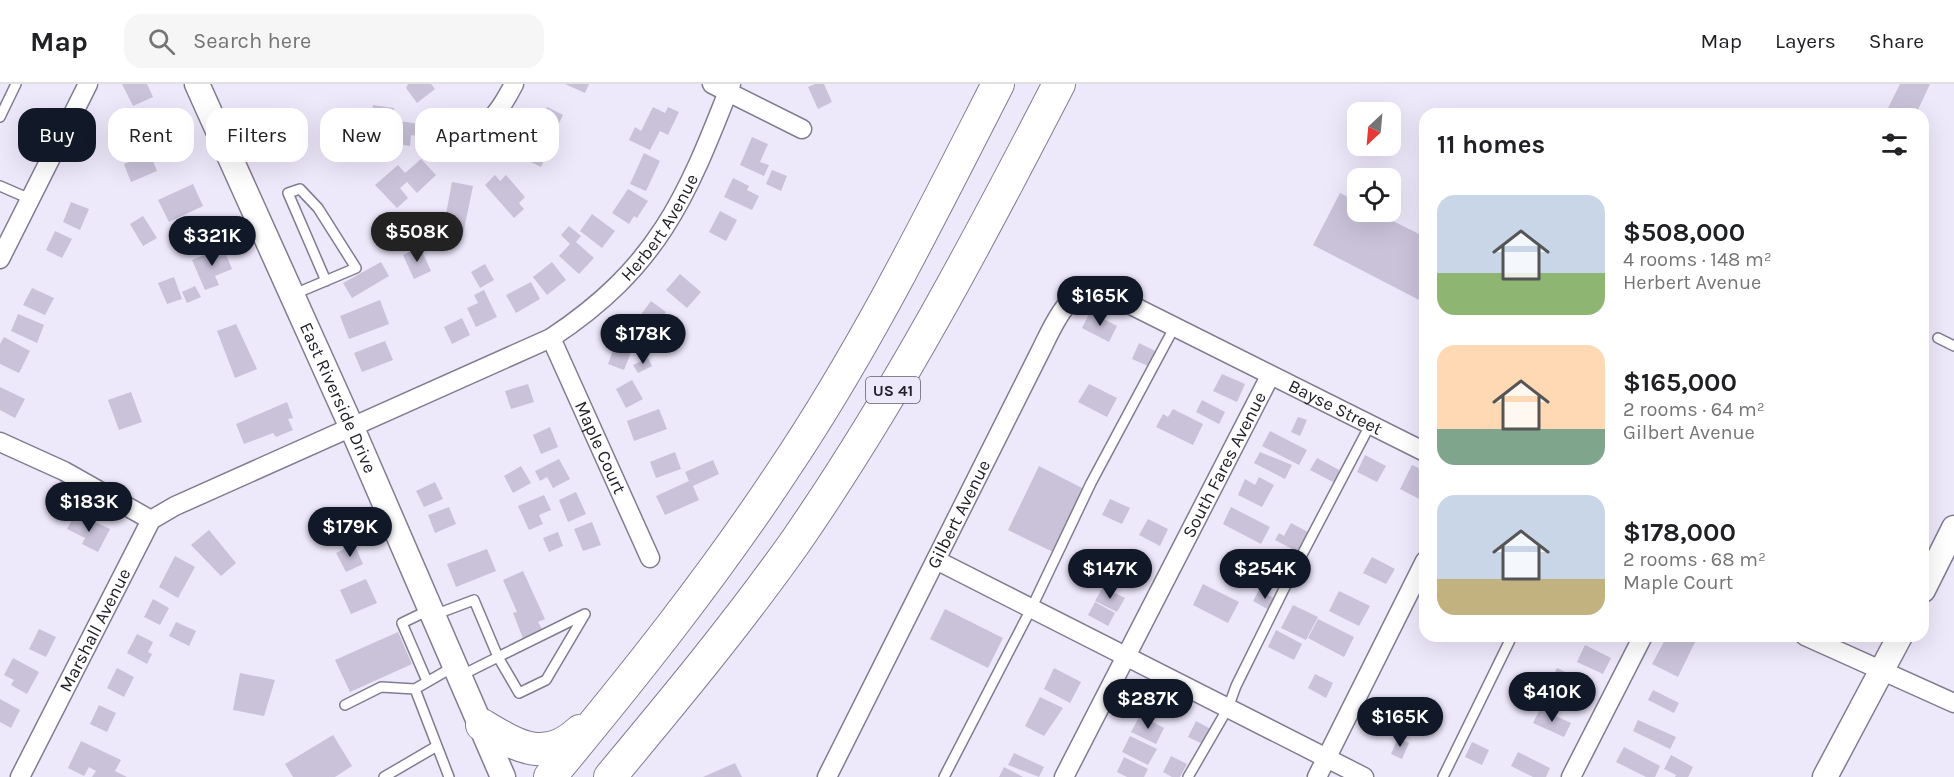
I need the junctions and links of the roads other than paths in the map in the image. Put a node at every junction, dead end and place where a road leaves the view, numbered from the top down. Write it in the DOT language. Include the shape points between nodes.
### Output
graph roads {
  1 [pos="16,84"];
  2 [pos="88,84"];
  3 [pos="197,84"];
  4 [pos="514,84"];
  5 [pos="998,84"];
  6 [pos="1059,84"];
  7 [pos="724,86"];
  8 [pos="501,108"];
  9 [pos="0,117"];
  10 [pos="802,129"];
  11 [pos="0,186"];
  12 [pos="30,199"];
  13 [pos="4,237"];
  14 [pos="0,259"];
  15 [pos="326,280"];
  16 [pos="292,295"];
  17 [pos="1118,298"];
  18 [pos="1175,326"];
  19 [pos="551,338"];
  20 [pos="1938,338"];
  21 [pos="1954,346"];
  22 [pos="1270,376"];
  23 [pos="1370,424"];
  24 [pos="352,428"];
  25 [pos="0,442"];
  26 [pos="1419,449"];
  27 [pos="151,520"];
  28 [pos="1954,528"];
  29 [pos="650,558"];
  30 [pos="936,560"];
  31 [pos="1419,573"];
  32 [pos="1929,578"];
  33 [pos="1032,607"];
  34 [pos="432,612"];
  35 [pos="1509,642"];
  36 [pos="1640,642"];
  37 [pos="1817,642"];
  38 [pos="1897,642"];
  39 [pos="498,657"];
  40 [pos="1126,657"];
  41 [pos="458,670"];
  42 [pos="1882,673"];
  43 [pos="427,681"];
  44 [pos="415,689"];
  45 [pos="623,689"];
  46 [pos="1954,703"];
  47 [pos="345,705"];
  48 [pos="1228,708"];
  49 [pos="482,725"];
  50 [pos="437,746"];
  51 [pos="1327,758"];
  52 [pos="20,777"];
  53 [pos="384,777"];
  54 [pos="449,777"];
  55 [pos="503,777"];
  56 [pos="550,777"];
  57 [pos="610,777"];
  58 [pos="827,777"];
  59 [pos="944,777"];
  60 [pos="1064,777"];
  61 [pos="1188,777"];
  62 [pos="1317,777"];
  63 [pos="1364,777"];
  64 [pos="1443,777"];
  65 [pos="1571,777"];
  66 [pos="1825,777"];
  1 -- 9 [label="lane"];
  2 -- 12 [label="street"];
  3 -- 16 [label="street, East Riverside Drive"];
  4 -- 8 [label="street"];
  5 -- 45 [label="highway, US 41" via="900,275 839,382 741,533"];
  6 -- 57 [label="highway, US 41" via="946,300 857,448 764,585"];
  7 -- 10 [label="street"];
  7 -- 19 [label="street, Herbert Avenue" via="692,179 658,238 615,289"];
  11 -- 12 [label="lane"];
  12 -- 13 [label="street"];
  13 -- 14 [label="street"];
  15 -- 15 [label="lane" via="356,268 318,208 300,189 288,193"];
  15 -- 16 [label="lane"];
  16 -- 24 [label="street, East Riverside Drive"];
  17 -- 18 [label="street, Bayse Street"];
  17 -- 30 [label="street, Gilbert Avenue" via="1099,290 1085,291 1068,303"];
  18 -- 22 [label="street, Bayse Street"];
  18 -- 33 [label="lane" via="1091,483"];
  19 -- 24 [label="street, Herbert Avenue"];
  19 -- 29 [label="street, Maple Court"];
  20 -- 21 [label="lane"];
  22 -- 23 [label="street, Bayse Street"];
  22 -- 40 [label="street, South Fares Avenue"];
  23 -- 26 [label="street, Bayse Street"];
  23 -- 48 [label="lane" via="1283,591"];
  24 -- 27 [label="street"];
  24 -- 34 [label="street, East Riverside Drive"];
  25 -- 27 [label="street" via="64,471"];
  27 -- 52 [label="street, Marshall Avenue"];
  28 -- 32 [label="street"];
  30 -- 33 [label="street"];
  30 -- 58 [label="street, Gilbert Avenue"];
  31 -- 51 [label="street"];
  33 -- 40 [label="street"];
  33 -- 59 [label="lane"];
  34 -- 39 [label="lane" via="474,600"];
  34 -- 41 [label="street, East Riverside Drive"];
  34 -- 43 [label="lane" via="402,623"];
  35 -- 64 [label="lane"];
  36 -- 65 [label="street"];
  37 -- 42 [label="street"];
  38 -- 42 [label="street"];
  39 -- 39 [label="lane" via="556,629 585,614 546,680 519,693"];
  39 -- 41 [label="lane"];
  40 -- 48 [label="street"];
  40 -- 60 [label="street, South Fares Avenue"];
  41 -- 43 [label="lane"];
  41 -- 49 [label="street, East Riverside Drive"];
  42 -- 46 [label="street" via="1901,677"];
  42 -- 66 [label="street"];
  43 -- 44 [label="lane"];
  44 -- 47 [label="lane" via="381,687"];
  44 -- 50 [label="lane"];
  45 -- 49 [label="highway" via="573,737 549,750 520,746"];
  45 -- 56 [label="highway, US 41"];
  48 -- 51 [label="street"];
  48 -- 61 [label="lane"];
  49 -- 55 [label="street, East Riverside Drive"];
  50 -- 53 [label="lane"];
  50 -- 54 [label="lane"];
  51 -- 62 [label="street"];
  51 -- 63 [label="street"];
}
